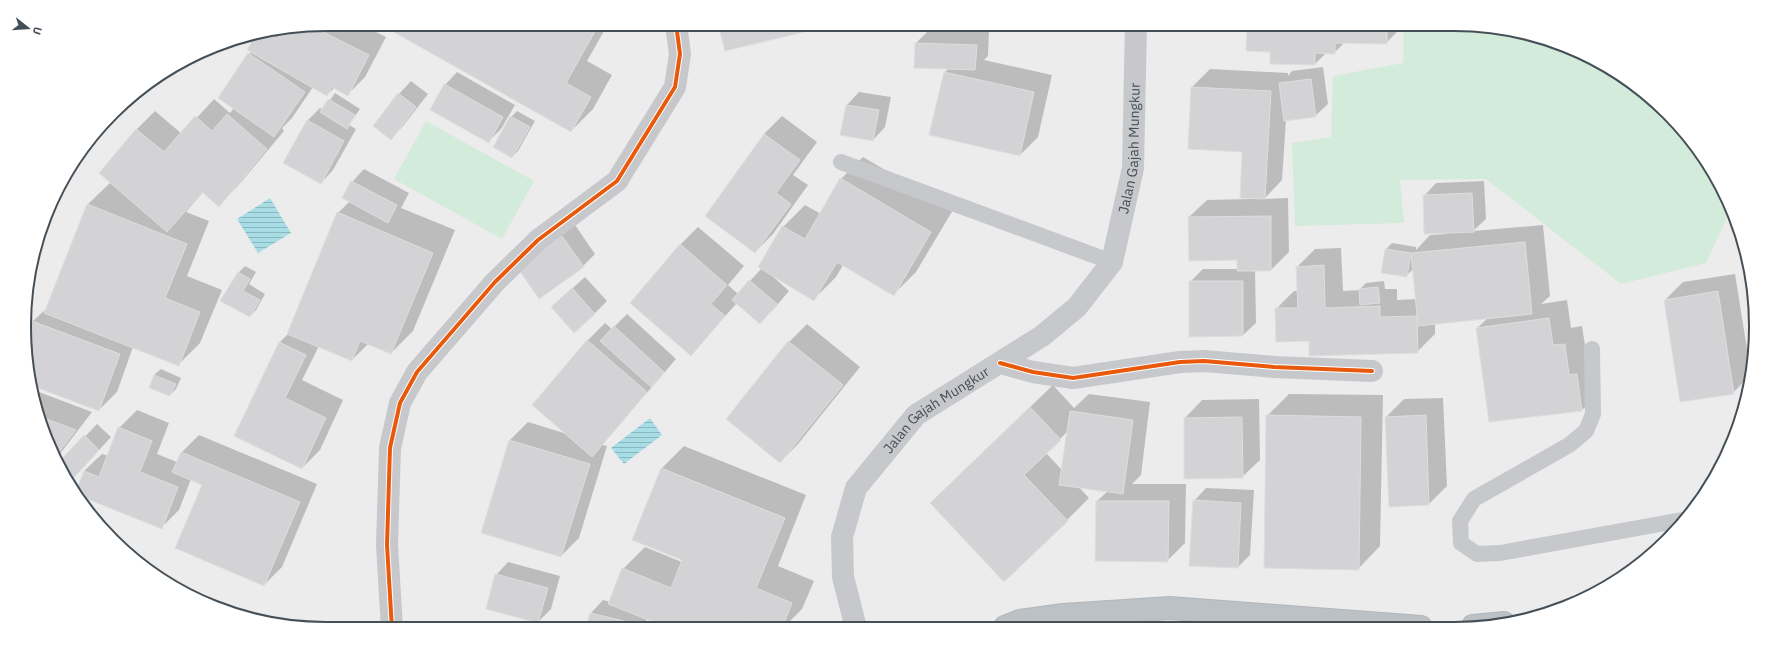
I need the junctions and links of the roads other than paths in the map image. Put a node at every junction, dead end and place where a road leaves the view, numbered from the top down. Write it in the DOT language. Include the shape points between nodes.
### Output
graph roads {
  1 [pos="677,31"];
  2 [pos="1136,31"];
  3 [pos="842,162"];
  4 [pos="1112,262"];
  5 [pos="1592,349"];
  6 [pos="1000,363"];
  7 [pos="1372,371"];
  8 [pos="1676,521"];
  9 [pos="392,622"];
  10 [pos="854,622"];
  11 [pos="1018,622"];
  12 [pos="1365,622"];
  1 -- 9 [label="street" via="680,54 675,87 617,181 538,240 495,282 416,372 400,403 390,455 387,545"];
  2 -- 4 [label="street, Jalan Gajah Mungkur" via="1133,168"];
  3 -- 4 [label="lane"];
  4 -- 6 [label="street, Jalan Gajah Mungkur" via="1077,306 1042,336"];
  5 -- 8 [label="lane" via="1593,414 1586,431 1568,445 1474,499 1460,521 1461,543 1477,554 1500,553"];
  6 -- 7 [label="street" via="1032,372 1073,378 1180,362 1204,361"];
  6 -- 10 [label="street, Jalan Gajah Mungkur" via="916,415 856,488 842,537 843,577"];
  11 -- 12 [label="highway" via="1063,615 1170,608"];
}
